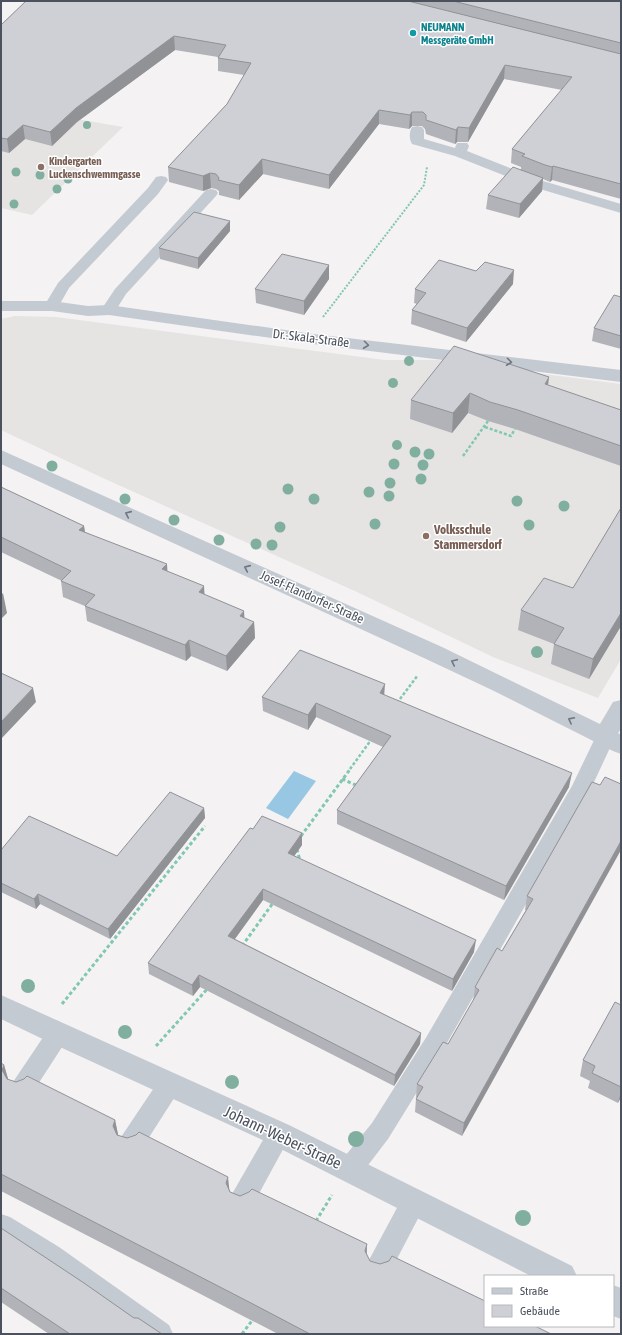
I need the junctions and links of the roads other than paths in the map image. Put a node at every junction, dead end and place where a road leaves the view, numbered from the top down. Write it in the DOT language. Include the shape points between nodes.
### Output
graph roads {
  1 [pos="417,130"];
  2 [pos="161,180"];
  3 [pos="211,193"];
  4 [pos="621,209"];
  5 [pos="1,306"];
  6 [pos="52,306"];
  7 [pos="109,310"];
  8 [pos="621,376"];
  9 [pos="1,456"];
  10 [pos="621,708"];
  11 [pos="613,741"];
  12 [pos="1,1006"];
  13 [pos="51,1030"];
  14 [pos="170,1084"];
  15 [pos="21,1090"];
  16 [pos="279,1134"];
  17 [pos="130,1145"];
  18 [pos="350,1169"];
  19 [pos="414,1201"];
  20 [pos="241,1202"];
  21 [pos="1,1226"];
  22 [pos="378,1269"];
  23 [pos="546,1273"];
  24 [pos="160,1334"];
  1 -- 4 [label="lane" via="416,141 461,150 539,184"];
  2 -- 6 [label="lane" via="63,286"];
  3 -- 7 [label="lane" via="120,292"];
  5 -- 6 [label="street, Dr.-Skala-Straße"];
  6 -- 7 [label="street, Dr.-Skala-Straße" via="88,311"];
  7 -- 8 [label="street, Dr.-Skala-Straße, one-way" via="313,339"];
  11 -- 9 [label="street, Josef-Flandorfer-Straße, one-way" via="434,653"];
  10 -- 11 [label="street"];
  11 -- 18 [label="lane" via="581,789 435,1043 380,1130"];
  12 -- 13 [label="street, Johann-Weber-Straße"];
  13 -- 14 [label="street, Johann-Weber-Straße"];
  13 -- 15 [label="lane"];
  14 -- 16 [label="street, Johann-Weber-Straße"];
  14 -- 17 [label="lane"];
  16 -- 18 [label="street, Johann-Weber-Straße"];
  16 -- 20 [label="lane"];
  18 -- 19 [label="street, Johann-Weber-Straße"];
  19 -- 22 [label="lane"];
  19 -- 23 [label="street, Johann-Weber-Straße"];
  21 -- 24 [label="lane" via="50,1256"];
}
